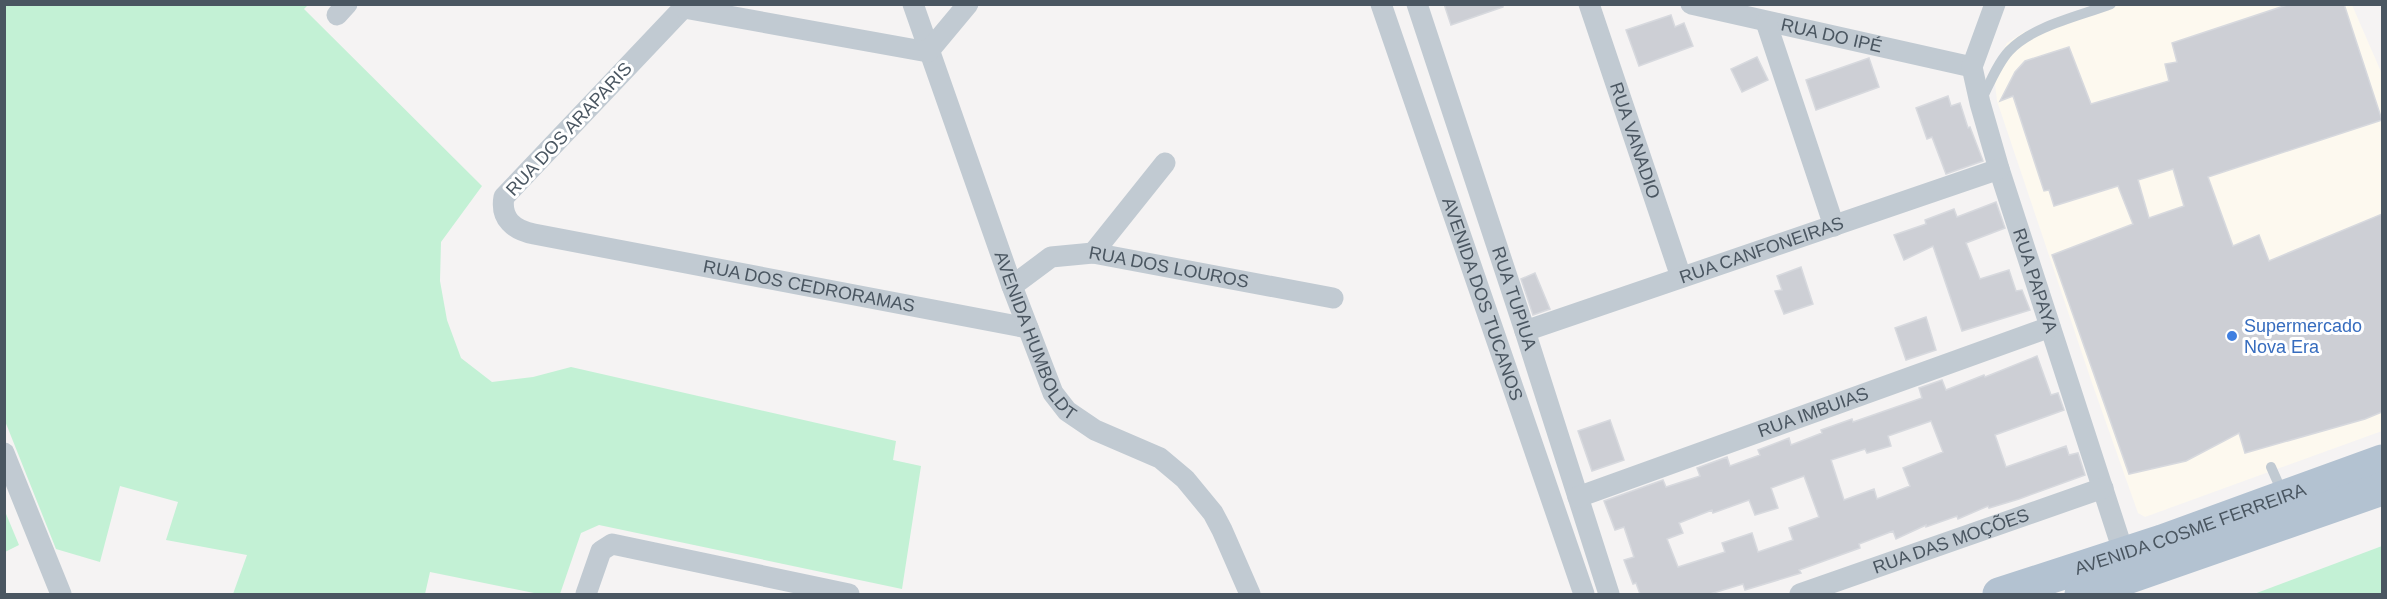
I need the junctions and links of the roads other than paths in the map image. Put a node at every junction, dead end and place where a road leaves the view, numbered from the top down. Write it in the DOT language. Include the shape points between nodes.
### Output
graph roads {
  1 [pos="913,4"];
  2 [pos="968,4"];
  3 [pos="1382,4"];
  4 [pos="1417,4"];
  5 [pos="1589,4"];
  6 [pos="1691,4"];
  7 [pos="1995,4"];
  8 [pos="2111,4"];
  9 [pos="685,6"];
  10 [pos="1766,22"];
  11 [pos="928,52"];
  12 [pos="1972,67"];
  13 [pos="1980,104"];
  14 [pos="1165,163"];
  15 [pos="1999,169"];
  16 [pos="1834,226"];
  17 [pos="591,245"];
  18 [pos="1093,252"];
  19 [pos="1681,277"];
  20 [pos="1012,286"];
  21 [pos="1333,298"];
  22 [pos="2050,327"];
  23 [pos="1028,328"];
  24 [pos="1525,331"];
  25 [pos="4,453"];
  26 [pos="2382,461"];
  27 [pos="2271,467"];
  28 [pos="2103,488"];
  29 [pos="2382,489"];
  30 [pos="1578,497"];
  31 [pos="2284,497"];
  32 [pos="2124,554"];
  33 [pos="61,594"];
  34 [pos="586,594"];
  35 [pos="849,594"];
  36 [pos="1250,594"];
  37 [pos="1584,594"];
  38 [pos="1609,594"];
  39 [pos="1800,594"];
  40 [pos="1999,594"];
  41 [pos="2080,594"];
  1 -- 11 [label="street, AVENIDA HUMBOLDT"];
  2 -- 11 [label="street"];
  3 -- 37 [label="street, AVENIDA DOS TUCANOS"];
  4 -- 24 [label="street, RUA TUPIUA"];
  5 -- 19 [label="street, RUA VANADIO"];
  6 -- 10 [label="street, RUA DO IPÉ"];
  7 -- 12 [label="street"];
  8 -- 13 [label="lane" via="2035,32 2019,43 2008,52"];
  9 -- 11 [label="street"];
  9 -- 17 [label="street, RUA DOS ARAPARIS" via="504,197 504,214 516,228"];
  10 -- 12 [label="street, RUA DO IPÉ"];
  10 -- 16 [label="street"];
  11 -- 20 [label="street, AVENIDA HUMBOLDT"];
  12 -- 13 [label="street, RUA PAPAYA"];
  13 -- 15 [label="street, RUA PAPAYA"];
  14 -- 18 [label="street"];
  15 -- 16 [label="street, RUA CANFONEIRAS"];
  15 -- 22 [label="street, RUA PAPAYA"];
  16 -- 19 [label="street, RUA CANFONEIRAS"];
  17 -- 23 [label="street, RUA DOS CEDRORAMAS"];
  18 -- 20 [label="street, RUA DOS LOUROS" via="1051,257"];
  18 -- 21 [label="street, RUA DOS LOUROS"];
  19 -- 24 [label="street, RUA CANFONEIRAS"];
  20 -- 23 [label="street, AVENIDA HUMBOLDT"];
  22 -- 28 [label="street, RUA PAPAYA"];
  22 -- 30 [label="street, RUA IMBUIAS"];
  23 -- 36 [label="street, AVENIDA HUMBOLDT" via="1053,393 1067,411 1095,430 1160,458 1185,479 1213,513"];
  24 -- 30 [label="street, RUA TUPIUA"];
  25 -- 33 [label="street"];
  26 -- 31 [label="main road, AVENIDA COSME FERREIRA"];
  27 -- 31 [label="lane"];
  28 -- 32 [label="street, RUA PAPAYA"];
  28 -- 39 [label="street, RUA DAS MOÇÕES"];
  29 -- 41 [label="main road, AVENIDA COSME FERREIRA"];
  30 -- 38 [label="street, RUA TUPIUA"];
  31 -- 32 [label="main road, AVENIDA COSME FERREIRA"];
  32 -- 40 [label="main road, AVENIDA COSME FERREIRA"];
  34 -- 35 [label="street" via="601,551 612,544"];
}
